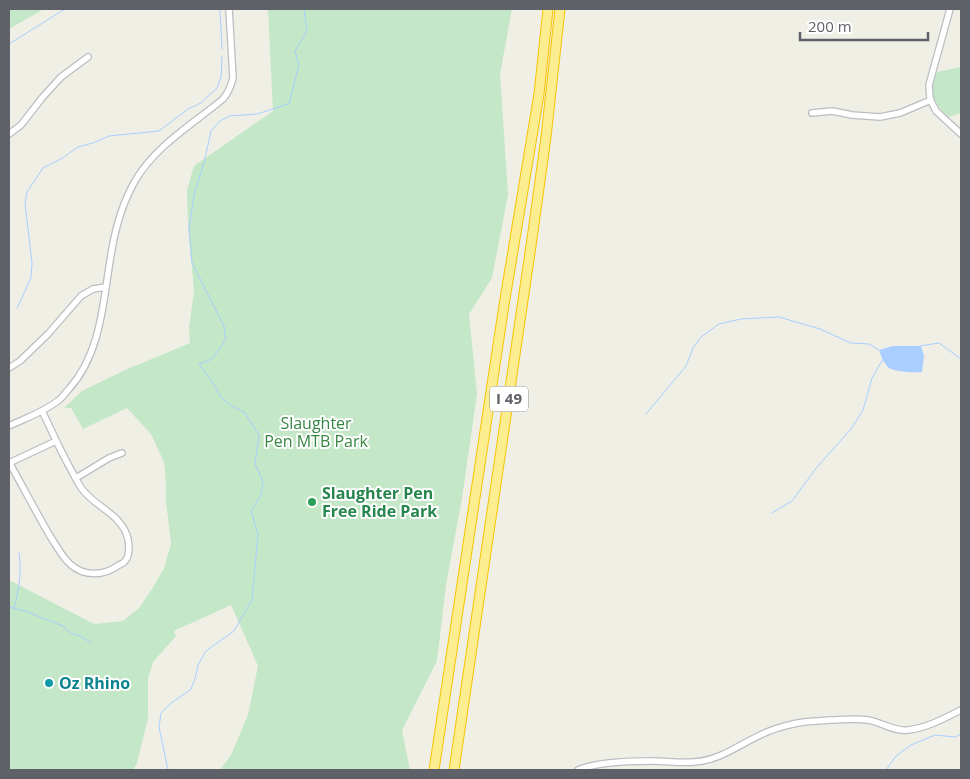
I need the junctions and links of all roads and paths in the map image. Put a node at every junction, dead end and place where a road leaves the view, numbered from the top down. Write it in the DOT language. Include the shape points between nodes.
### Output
graph roads {
  1 [pos="229,9"];
  2 [pos="548,9"];
  3 [pos="560,9"];
  4 [pos="950,9"];
  5 [pos="88,57"];
  6 [pos="931,100"];
  7 [pos="812,113"];
  8 [pos="9,134"];
  9 [pos="961,134"];
  10 [pos="106,287"];
  11 [pos="9,368"];
  12 [pos="42,411"];
  13 [pos="9,426"];
  14 [pos="56,441"];
  15 [pos="122,453"];
  16 [pos="9,462"];
  17 [pos="76,478"];
  18 [pos="961,710"];
  19 [pos="434,770"];
  20 [pos="454,770"];
  21 [pos="578,770"];
  1 -- 10 [label="street" via="233,78 228,92 158,152 134,182 116,228"];
  2 -- 19 [label="highway, I 49" via="539,94 508,276"];
  3 -- 20 [label="highway, I 49" via="532,240"];
  4 -- 6 [label="street" via="929,85"];
  5 -- 8 [label="street" via="61,77 21,125"];
  6 -- 7 [label="street" via="900,113 880,117"];
  6 -- 9 [label="street" via="936,111"];
  10 -- 11 [label="street" via="93,289 81,296 48,334"];
  10 -- 12 [label="street" via="96,338 79,378 60,399"];
  12 -- 13 [label="street"];
  12 -- 14 [label="street"];
  14 -- 16 [label="street"];
  14 -- 17 [label="street"];
  15 -- 17 [label="street"];
  16 -- 17 [label="street" via="69,564 80,571 104,573 126,561 128,538 121,524 89,498"];
  18 -- 21 [label="street" via="906,731 870,720 806,722 766,732 722,756 704,761 629,762 587,766"];
}
